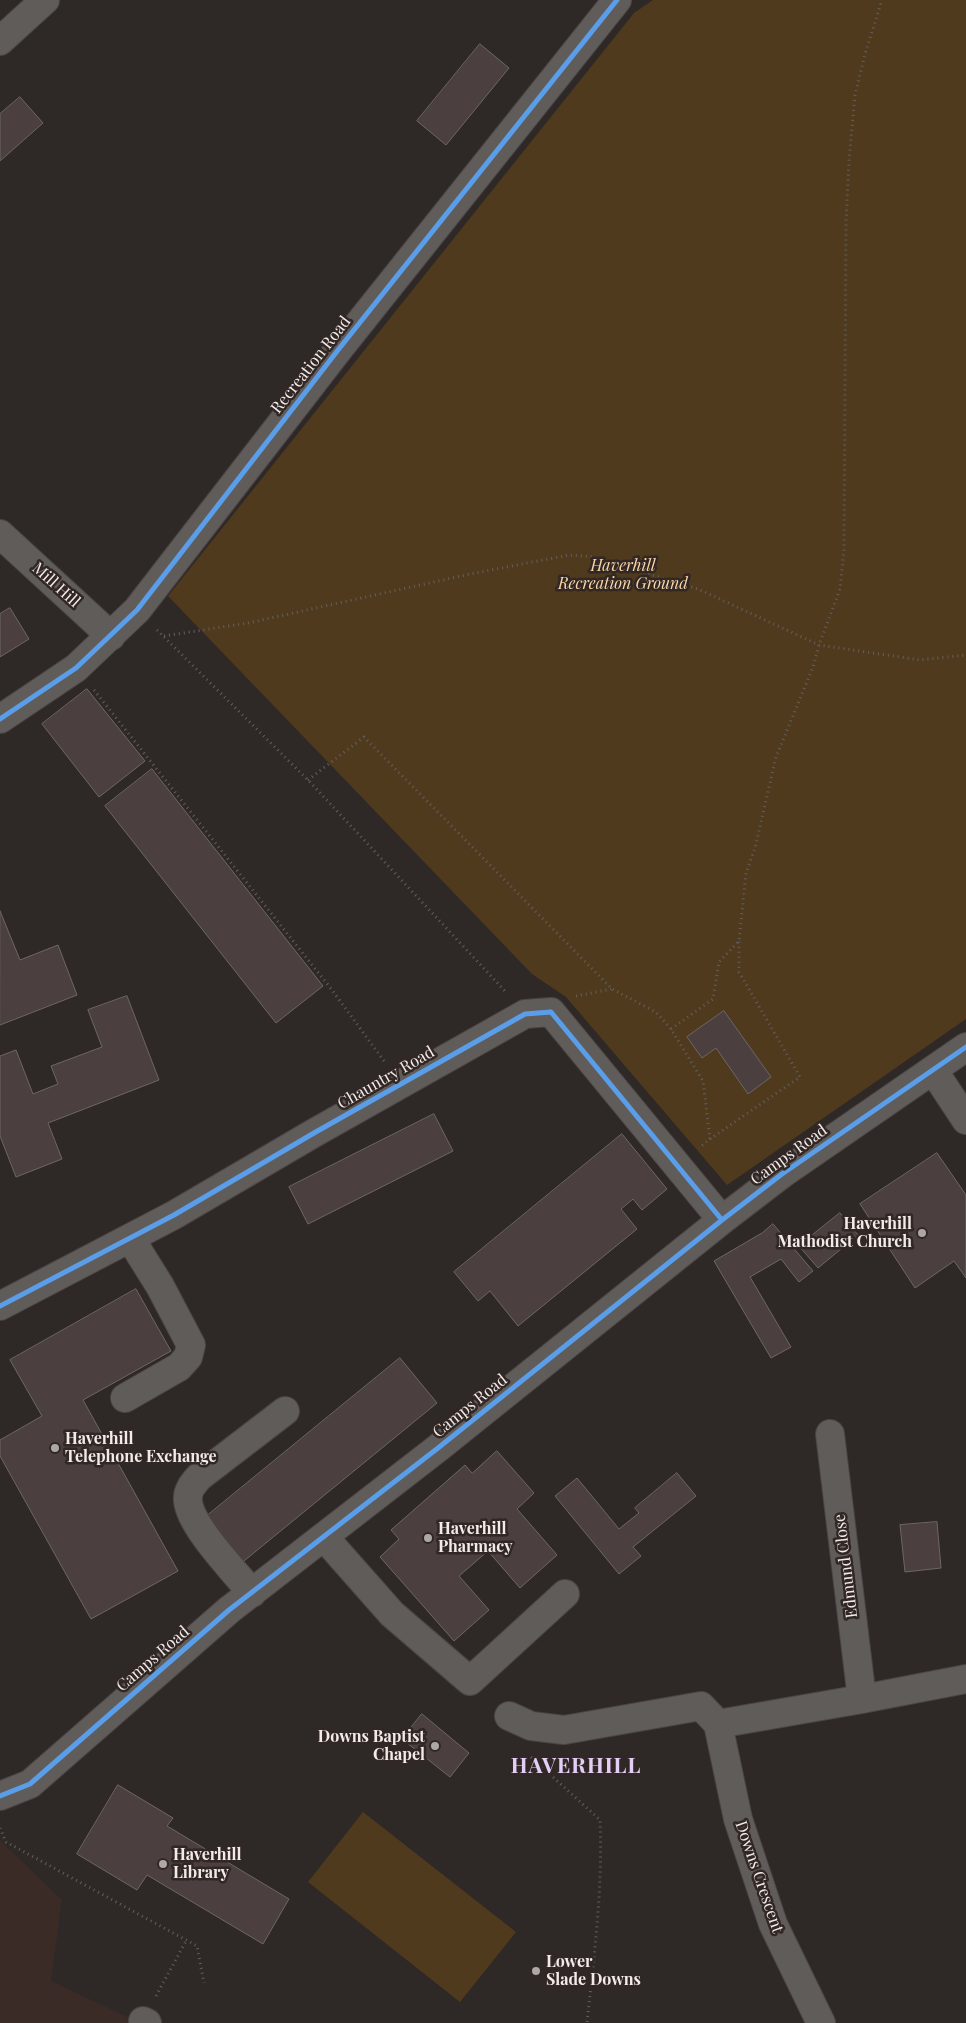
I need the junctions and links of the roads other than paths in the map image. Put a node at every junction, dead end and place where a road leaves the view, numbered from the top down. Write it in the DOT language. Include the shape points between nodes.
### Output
graph roads {
  1 [pos="45,0"];
  2 [pos="616,0"];
  3 [pos="0,40"];
  4 [pos="0,534"];
  5 [pos="111,636"];
  6 [pos="0,719"];
  7 [pos="966,1047"];
  8 [pos="933,1070"];
  9 [pos="966,1120"];
  10 [pos="722,1220"];
  11 [pos="130,1238"];
  12 [pos="0,1306"];
  13 [pos="125,1398"];
  14 [pos="285,1411"];
  15 [pos="830,1434"];
  16 [pos="324,1536"];
  17 [pos="252,1592"];
  18 [pos="566,1594"];
  19 [pos="966,1678"];
  20 [pos="862,1699"];
  21 [pos="509,1716"];
  22 [pos="718,1724"];
  23 [pos="0,1796"];
  24 [pos="821,2023"];
  1 -- 3 [label="street"];
  2 -- 5 [label="street, Recreation Road" via="137,610"];
  4 -- 5 [label="street, Mill Hill"];
  5 -- 6 [label="street, Recreation Road" via="76,668"];
  7 -- 8 [label="street, Camps Road"];
  8 -- 9 [label="street"];
  8 -- 10 [label="street, Camps Road" via="782,1174"];
  10 -- 11 [label="street, Chauntry Road" via="552,1012 525,1014"];
  10 -- 16 [label="street, Camps Road"];
  11 -- 12 [label="street, Chauntry Road"];
  11 -- 13 [label="street" via="160,1286 191,1346 188,1357 179,1367"];
  14 -- 17 [label="street" via="199,1477 190,1488 188,1502 199,1526"];
  15 -- 20 [label="street, Edmund Close"];
  16 -- 17 [label="street, Camps Road"];
  16 -- 18 [label="street" via="392,1614 470,1681"];
  17 -- 23 [label="street, Camps Road" via="30,1784"];
  19 -- 20 [label="street"];
  20 -- 22 [label="street"];
  21 -- 22 [label="street" via="531,1726 564,1730 701,1706"];
  22 -- 24 [label="street, Downs Crescent" via="738,1819 773,1924"];
}
